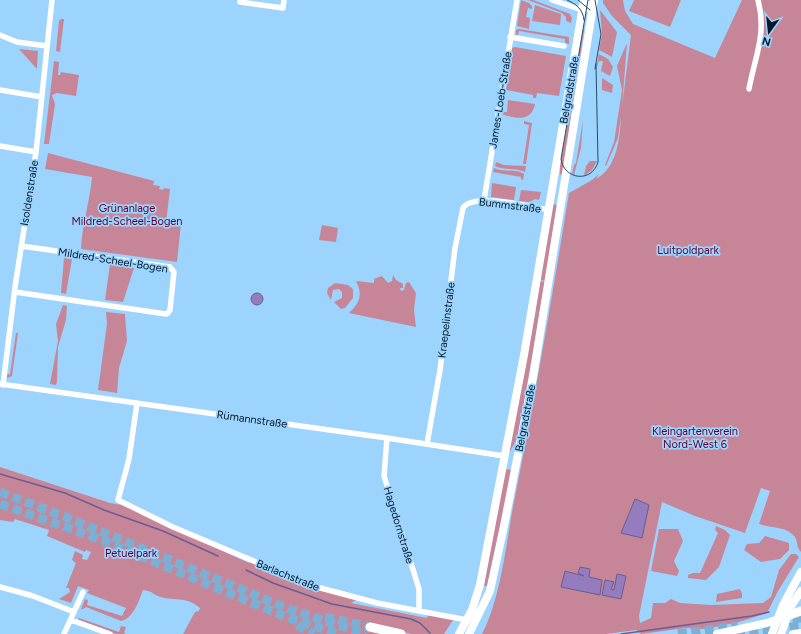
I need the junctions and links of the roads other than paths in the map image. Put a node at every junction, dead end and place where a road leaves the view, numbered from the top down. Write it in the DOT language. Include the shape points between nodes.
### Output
graph roads {
  1 [pos="52,0"];
  2 [pos="240,0"];
  3 [pos="284,0"];
  4 [pos="516,0"];
  5 [pos="552,0"];
  6 [pos="584,0"];
  7 [pos="758,0"];
  8 [pos="594,4"];
  9 [pos="582,10"];
  10 [pos="0,35"];
  11 [pos="510,37"];
  12 [pos="47,46"];
  13 [pos="564,46"];
  14 [pos="748,89"];
  15 [pos="0,90"];
  16 [pos="42,97"];
  17 [pos="0,146"];
  18 [pos="36,152"];
  19 [pos="561,196"];
  20 [pos="484,200"];
  21 [pos="472,201"];
  22 [pos="549,207"];
  23 [pos="21,246"];
  24 [pos="15,292"];
  25 [pos="2,385"];
  26 [pos="137,403"];
  27 [pos="387,438"];
  28 [pos="427,444"];
  29 [pos="504,456"];
  30 [pos="801,572"];
  31 [pos="480,584"];
  32 [pos="491,585"];
  33 [pos="0,588"];
  34 [pos="801,591"];
  35 [pos="83,592"];
  36 [pos="477,595"];
  37 [pos="487,599"];
  38 [pos="419,611"];
  39 [pos="801,611"];
  40 [pos="74,612"];
  41 [pos="787,616"];
  42 [pos="71,620"];
  43 [pos="467,620"];
  44 [pos="776,620"];
  45 [pos="370,627"];
  46 [pos="801,633"];
  47 [pos="64,634"];
  48 [pos="110,634"];
  49 [pos="401,634"];
  50 [pos="459,634"];
  51 [pos="469,634"];
  52 [pos="717,634"];
  53 [pos="772,634"];
  54 [pos="781,634"];
  55 [pos="793,634"];
  1 -- 12 [label="street, Isoldenstraße"];
  2 -- 3 [label="street" via="283,8"];
  4 -- 11 [label="street, James-Loeb-Straße"];
  5 -- 9 [label="street"];
  6 -- 8 [label="street"];
  6 -- 9 [label="main road, Belgradstraße"];
  7 -- 14 [label="street" via="762,24"];
  8 -- 9 [label="street"];
  8 -- 19 [label="main road, Belgradstraße"];
  9 -- 22 [label="main road, Belgradstraße"];
  10 -- 12 [label="street" via="17,42"];
  11 -- 13 [label="street"];
  11 -- 20 [label="street, James-Loeb-Straße"];
  12 -- 16 [label="street, Isoldenstraße"];
  15 -- 16 [label="street"];
  16 -- 18 [label="street, Isoldenstraße"];
  17 -- 18 [label="street"];
  18 -- 23 [label="street, Isoldenstraße"];
  19 -- 22 [label="main road"];
  19 -- 32 [label="main road, Belgradstraße" via="532,382"];
  20 -- 21 [label="street, Bummstraße"];
  20 -- 22 [label="street, Bummstraße"];
  21 -- 28 [label="street, Kraepelinstraße" via="463,208 456,240 441,362"];
  22 -- 29 [label="main road, Belgradstraße"];
  23 -- 24 [label="street, Isoldenstraße"];
  23 -- 24 [label="street, Mildred-Scheel-Bogen" via="170,267 174,272 170,310 166,314"];
  24 -- 25 [label="street, Isoldenstraße"];
  25 -- 26 [label="street, Rümannstraße"];
  26 -- 27 [label="street, Rümannstraße"];
  26 -- 38 [label="street, Barlachstraße" via="129,459 118,500 173,527 313,586"];
  27 -- 28 [label="street, Rümannstraße"];
  27 -- 38 [label="street, Hagedornstraße" via="384,476 419,589"];
  28 -- 29 [label="street, Rümannstraße"];
  29 -- 31 [label="main road, Belgradstraße"];
  30 -- 44 [label="main road"];
  31 -- 32 [label="main road" via="487,588"];
  31 -- 36 [label="main road, Belgradstraße"];
  32 -- 37 [label="main road, Belgradstraße"];
  33 -- 40 [label="street" via="33,596"];
  34 -- 41 [label="main road"];
  35 -- 40 [label="street"];
  36 -- 37 [label="main road" via="485,596"];
  36 -- 43 [label="main road, Belgradstraße"];
  37 -- 51 [label="main road, Belgradstraße"];
  38 -- 43 [label="street, Barlachstraße"];
  39 -- 41 [label="highway"];
  40 -- 42 [label="street"];
  41 -- 44 [label="main road"];
  41 -- 54 [label="main road"];
  42 -- 47 [label="street"];
  42 -- 48 [label="street"];
  43 -- 50 [label="main road, Belgradstraße"];
  44 -- 52 [label="main road"];
  44 -- 53 [label="main road"];
  45 -- 49 [label="highway"];
  46 -- 55 [label="main road"];
}
